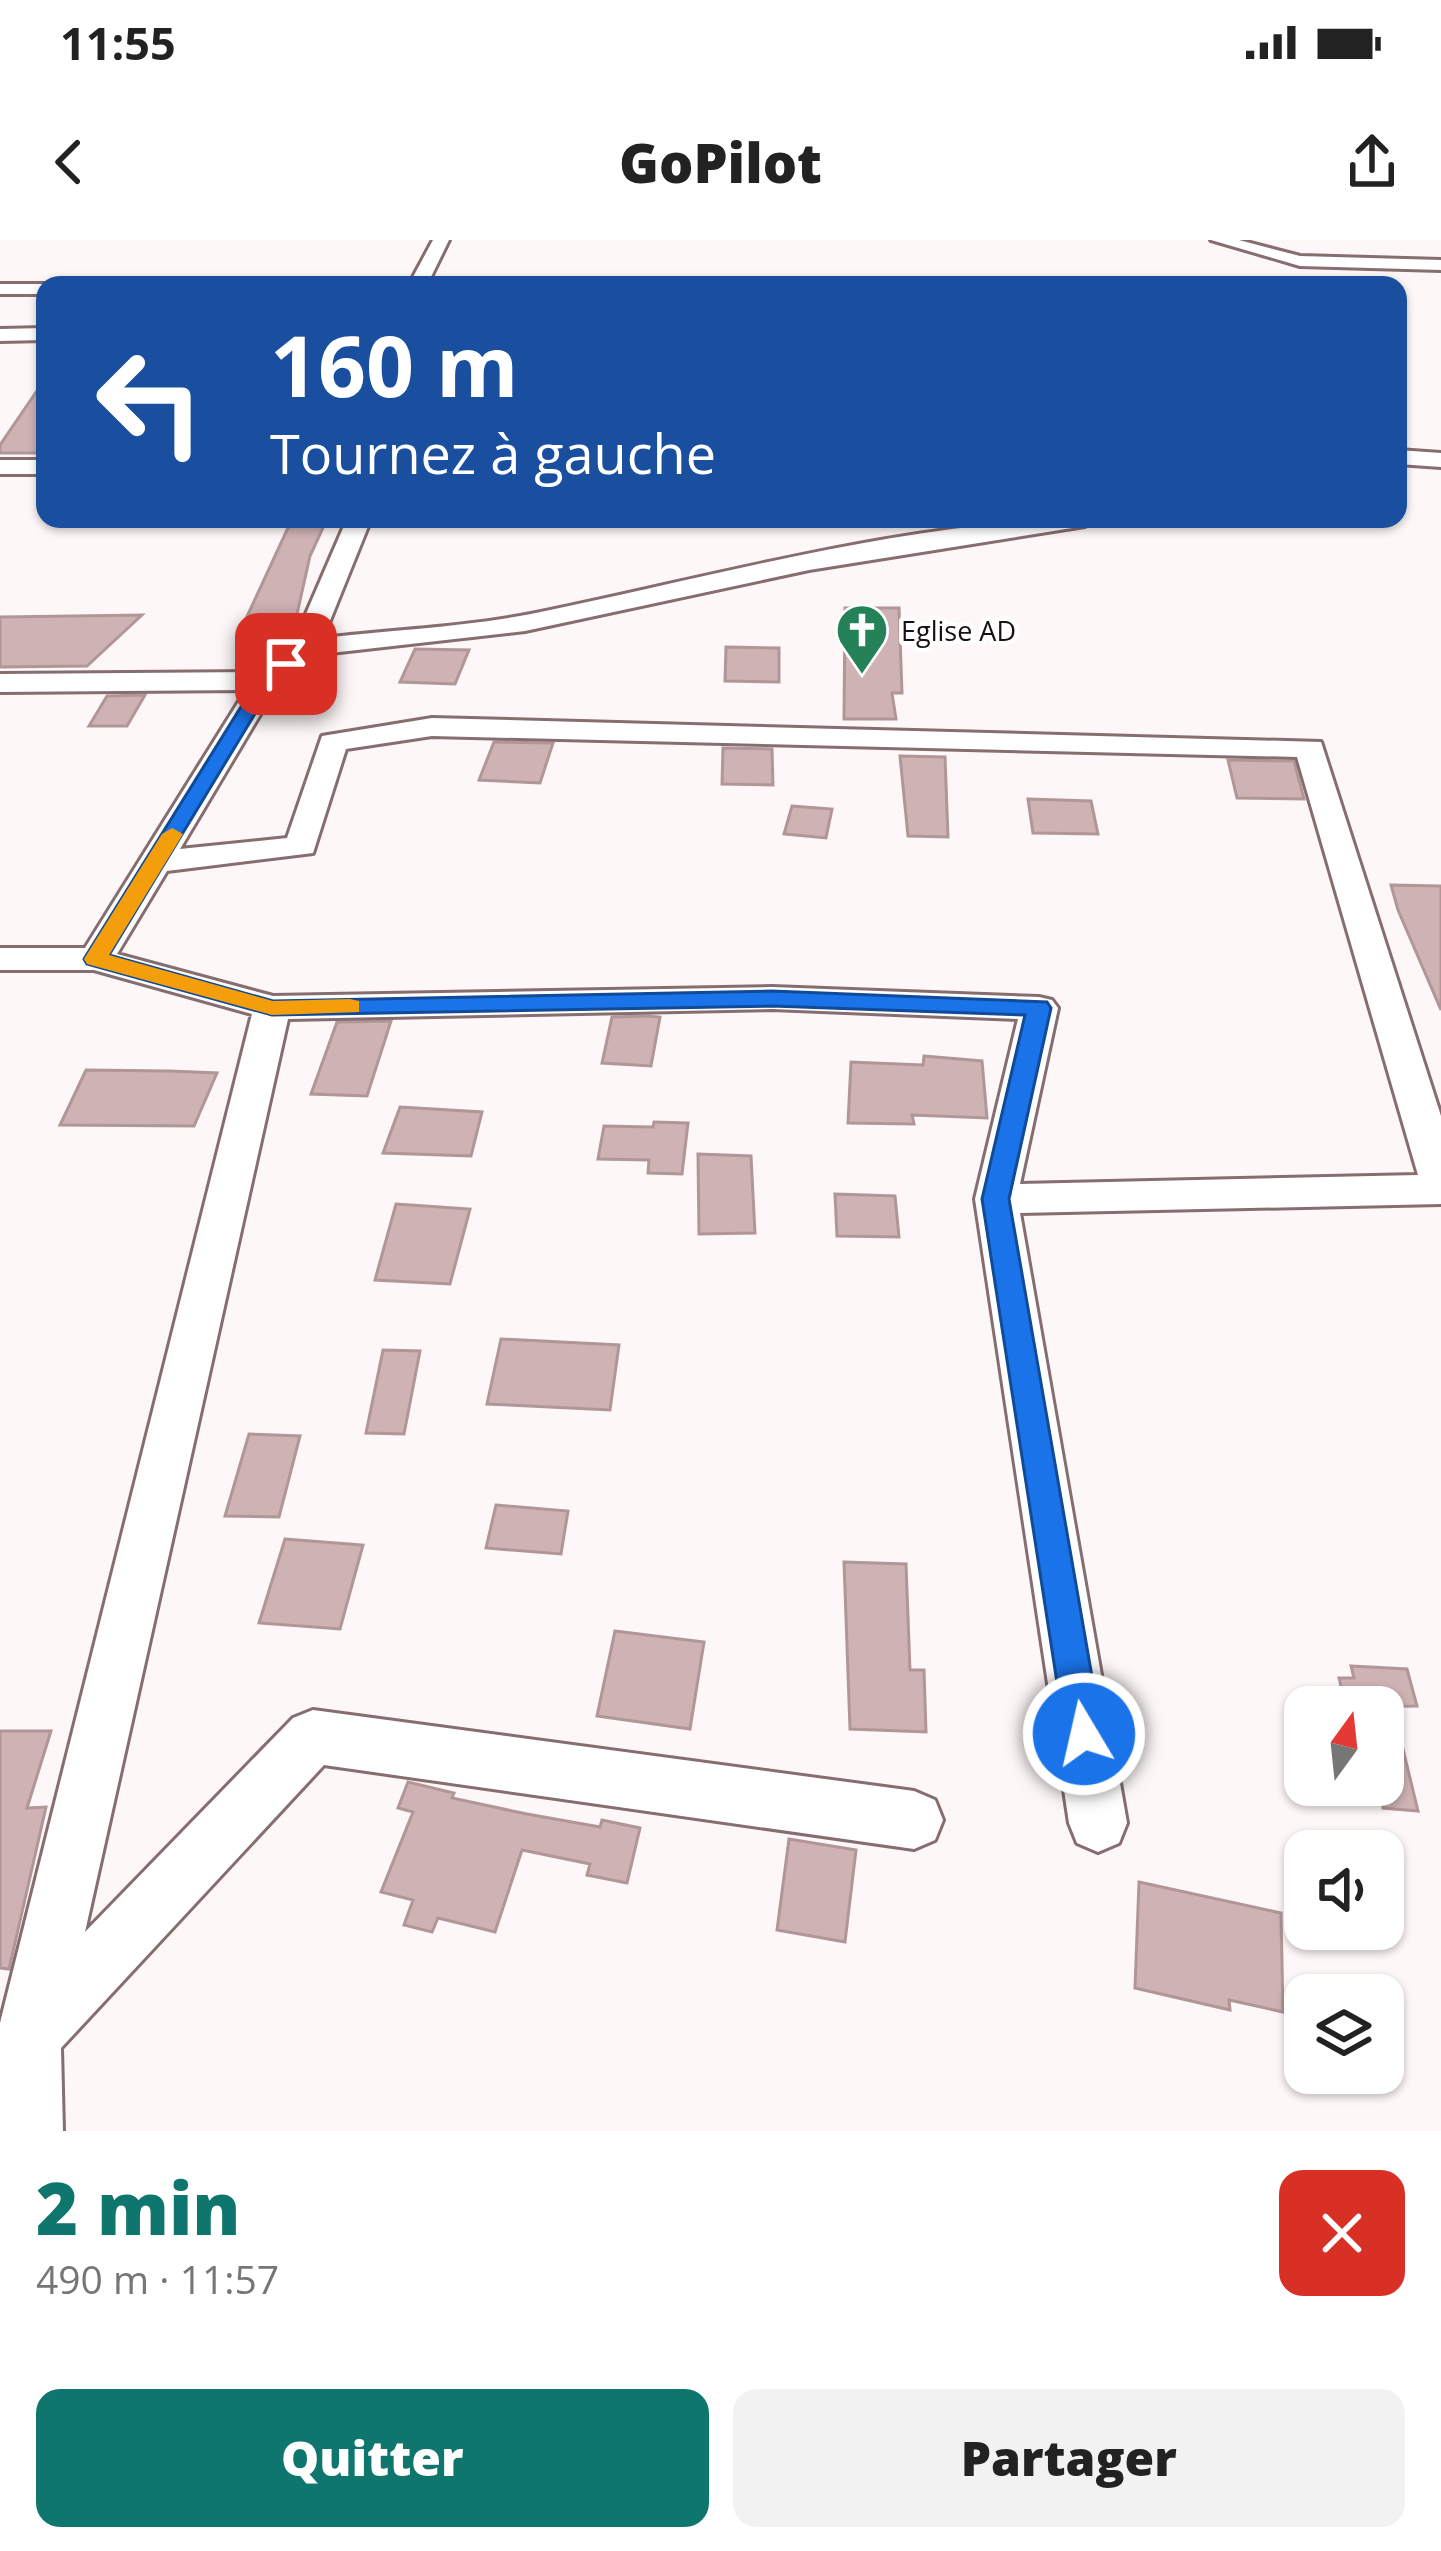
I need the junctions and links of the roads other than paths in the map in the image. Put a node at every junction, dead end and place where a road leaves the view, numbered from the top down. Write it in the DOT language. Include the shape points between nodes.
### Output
graph roads {
  1 [pos="441,240"];
  2 [pos="1219,240"];
  3 [pos="1441,266"];
  4 [pos="422,276"];
  5 [pos="0,289"];
  6 [pos="36,289"];
  7 [pos="1407,458"];
  8 [pos="1441,460"];
  9 [pos="36,466"];
  10 [pos="0,467"];
  11 [pos="354,528"];
  12 [pos="1027,528"];
  13 [pos="305,648"];
  14 [pos="266,681"];
  15 [pos="0,683"];
  16 [pos="155,862"];
  17 [pos="0,959"];
  18 [pos="95,959"];
  19 [pos="272,1008"];
  20 [pos="1441,1186"];
  21 [pos="996,1199"];
  22 [pos="914,1820"];
  23 [pos="1098,1823"];
  24 [pos="14,2044"];
  25 [pos="29,2131"];
  1 -- 4 [label="street"];
  2 -- 3 [label="street" via="1300,261"];
  5 -- 6 [label="street"];
  7 -- 8 [label="street"];
  9 -- 10 [label="street"];
  11 -- 13 [label="street"];
  12 -- 13 [label="street" via="808,562 524,623"];
  13 -- 14 [label="street"];
  14 -- 15 [label="street"];
  14 -- 16 [label="street"];
  16 -- 18 [label="street"];
  16 -- 20 [label="street" via="301,847 334,742 432,727 1310,748"];
  17 -- 18 [label="street"];
  18 -- 19 [label="street"];
  19 -- 21 [label="street" via="772,998 1039,1008"];
  19 -- 24 [label="street"];
  20 -- 21 [label="street"];
  21 -- 23 [label="street"];
  22 -- 24 [label="street" via="313,1737"];
  24 -- 25 [label="street"];
}
